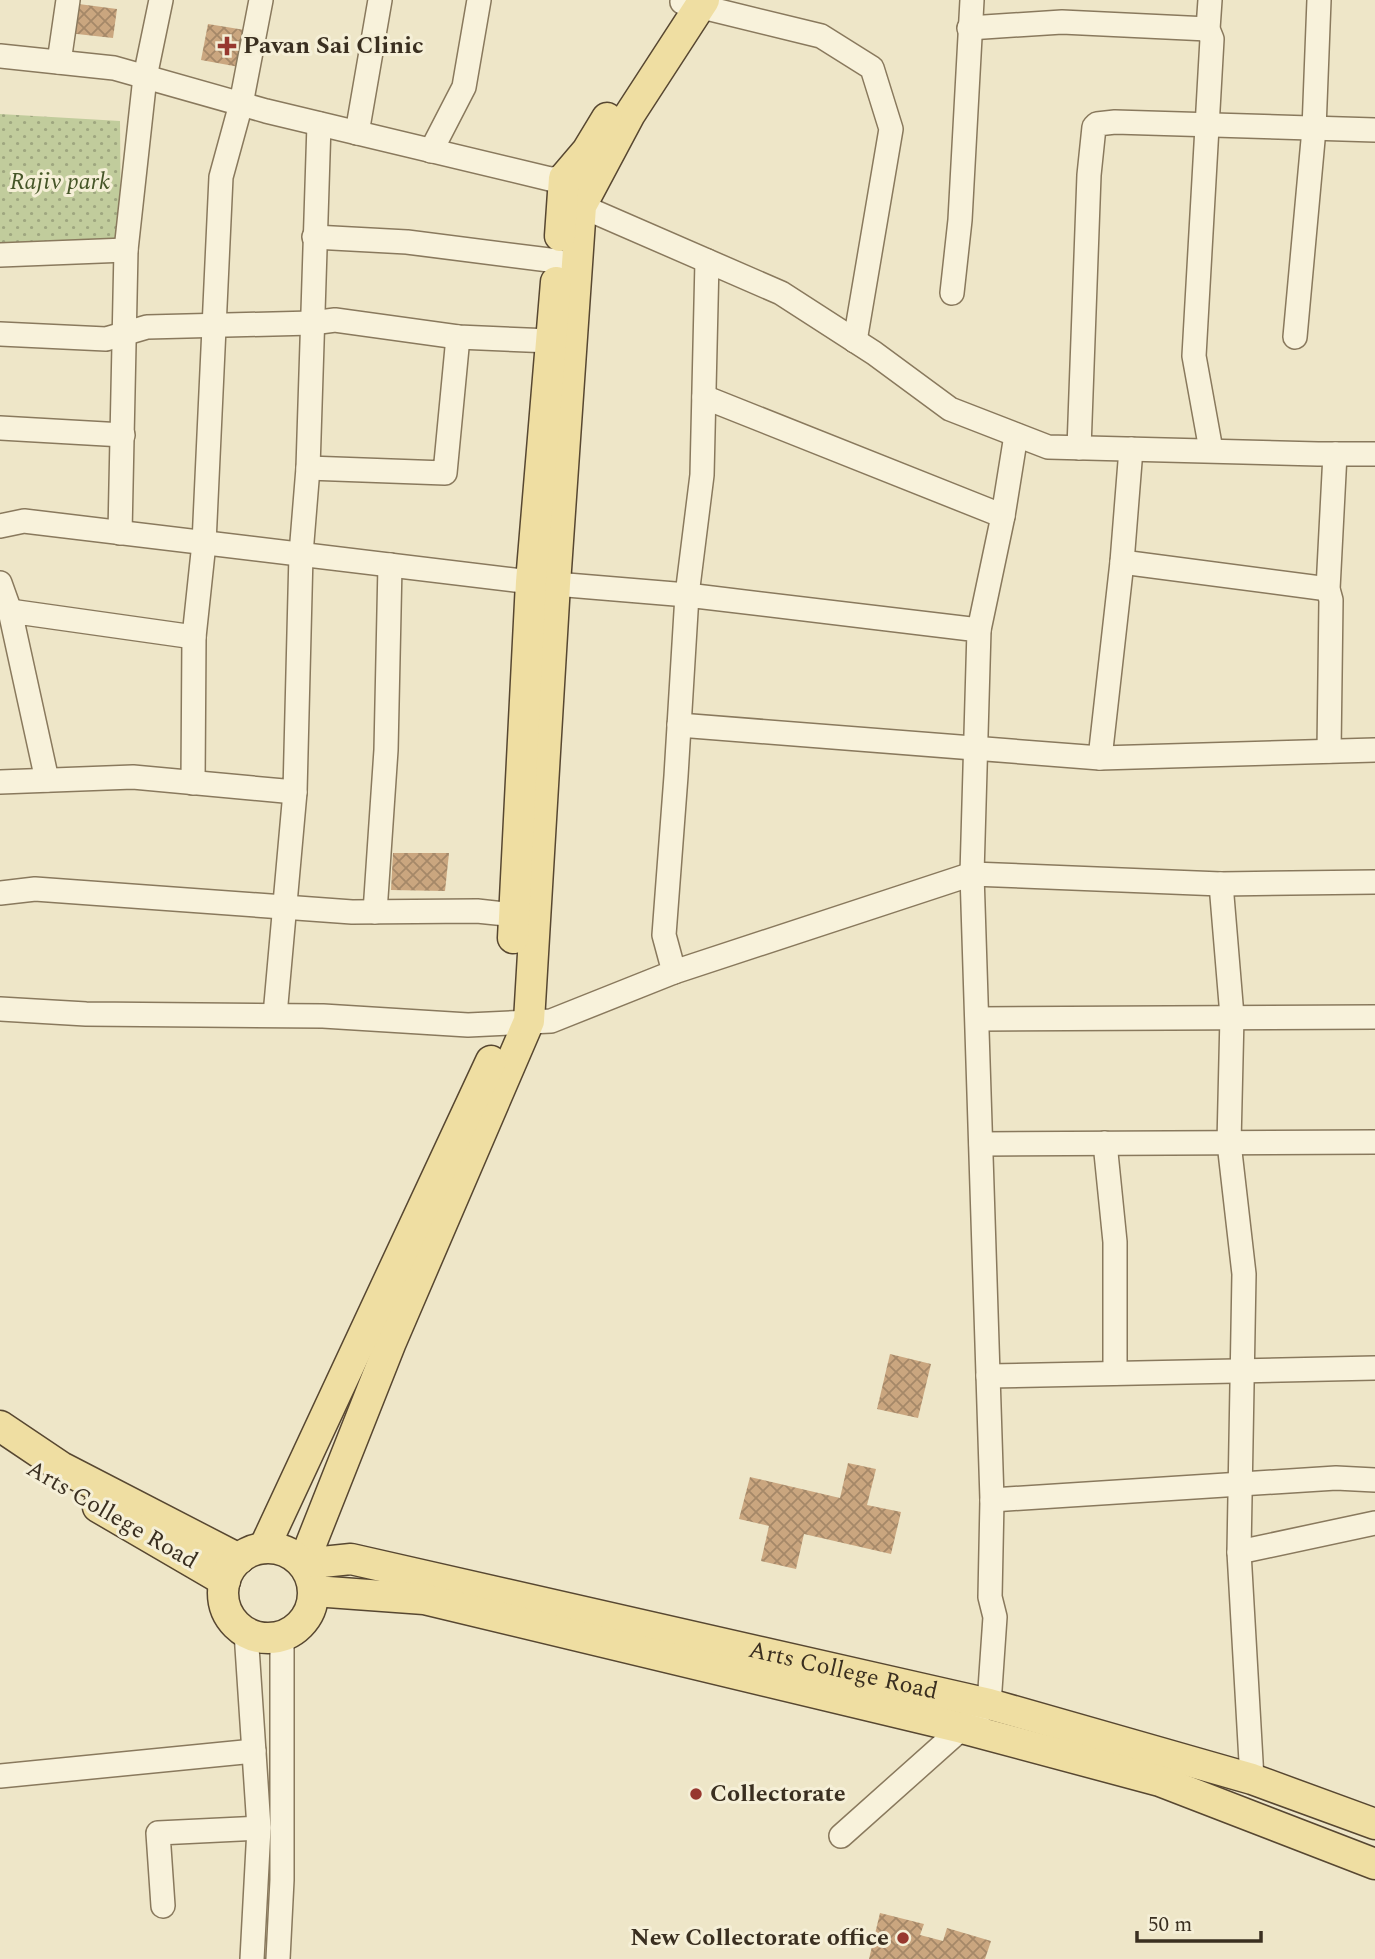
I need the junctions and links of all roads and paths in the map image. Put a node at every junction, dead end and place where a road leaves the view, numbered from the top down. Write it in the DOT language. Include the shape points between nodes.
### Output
graph roads {
  1 [pos="68,0"];
  2 [pos="161,0"];
  3 [pos="261,0"];
  4 [pos="380,0"];
  5 [pos="478,0"];
  6 [pos="972,0"];
  7 [pos="1210,0"];
  8 [pos="1319,0"];
  9 [pos="692,2"];
  10 [pos="969,28"];
  11 [pos="1209,29"];
  12 [pos="0,56"];
  13 [pos="59,62"];
  14 [pos="145,77"];
  15 [pos="241,104"];
  16 [pos="319,124"];
  17 [pos="1206,126"];
  18 [pos="1314,129"];
  19 [pos="1375,130"];
  20 [pos="357,133"];
  21 [pos="431,151"];
  22 [pos="565,178"];
  23 [pos="581,206"];
  24 [pos="314,236"];
  25 [pos="126,250"];
  26 [pos="0,254"];
  27 [pos="558,261"];
  28 [pos="707,261"];
  29 [pos="952,293"];
  30 [pos="312,323"];
  31 [pos="215,326"];
  32 [pos="0,334"];
  33 [pos="124,334"];
  34 [pos="458,337"];
  35 [pos="1295,337"];
  36 [pos="551,341"];
  37 [pos="855,341"];
  38 [pos="704,397"];
  39 [pos="0,428"];
  40 [pos="123,435"];
  41 [pos="1016,435"];
  42 [pos="1080,448"];
  43 [pos="1131,449"];
  44 [pos="1211,450"];
  45 [pos="1335,454"];
  46 [pos="1375,454"];
  47 [pos="308,468"];
  48 [pos="1003,516"];
  49 [pos="0,526"];
  50 [pos="120,533"];
  51 [pos="204,543"];
  52 [pos="301,554"];
  53 [pos="1122,562"];
  54 [pos="390,565"];
  55 [pos="0,583"];
  56 [pos="543,583"];
  57 [pos="1328,589"];
  58 [pos="687,595"];
  59 [pos="10,611"];
  60 [pos="979,629"];
  61 [pos="194,637"];
  62 [pos="679,724"];
  63 [pos="975,748"];
  64 [pos="1375,750"];
  65 [pos="1329,751"];
  66 [pos="1100,758"];
  67 [pos="47,780"];
  68 [pos="0,782"];
  69 [pos="193,783"];
  70 [pos="295,792"];
  71 [pos="972,874"];
  72 [pos="1375,883"];
  73 [pos="1221,884"];
  74 [pos="0,893"];
  75 [pos="284,907"];
  76 [pos="375,912"];
  77 [pos="515,915"];
  78 [pos="674,972"];
  79 [pos="0,1009"];
  80 [pos="275,1015"];
  81 [pos="1231,1017"];
  82 [pos="1375,1017"];
  83 [pos="978,1018"];
  84 [pos="519,1022"];
  85 [pos="1375,1142"];
  86 [pos="1105,1143"];
  87 [pos="1229,1143"];
  88 [pos="981,1144"];
  89 [pos="1375,1368"];
  90 [pos="1242,1370"];
  91 [pos="1115,1373"];
  92 [pos="988,1376"];
  93 [pos="0,1426"];
  94 [pos="0,1450"];
  95 [pos="1375,1480"];
  96 [pos="1240,1484"];
  97 [pos="992,1500"];
  98 [pos="1375,1523"];
  99 [pos="1239,1552"];
  100 [pos="242,1562"];
  101 [pos="309,1577"];
  102 [pos="246,1632"];
  103 [pos="282,1635"];
  104 [pos="989,1704"];
  105 [pos="962,1728"];
  106 [pos="254,1751"];
  107 [pos="0,1776"];
  108 [pos="1252,1779"];
  109 [pos="1375,1824"];
  110 [pos="259,1828"];
  111 [pos="841,1836"];
  112 [pos="1375,1864"];
  113 [pos="163,1906"];
  114 [pos="252,1959"];
  115 [pos="278,1959"];
  1 -- 13 [label="street"];
  2 -- 14 [label="street"];
  3 -- 15 [label="street"];
  4 -- 20 [label="street"];
  5 -- 21 [label="street" via="464,86"];
  6 -- 10 [label="street"];
  7 -- 11 [label="street"];
  8 -- 18 [label="street"];
  9 -- 22 [label="main road" via="642,61 587,151"];
  9 -- 23 [label="main road"];
  9 -- 37 [label="street" via="821,36 872,68 891,129"];
  10 -- 11 [label="street" via="1062,22"];
  10 -- 29 [label="street"];
  11 -- 17 [label="street"];
  12 -- 13 [label="street"];
  13 -- 14 [label="street" via="114,68"];
  14 -- 15 [label="street"];
  14 -- 25 [label="street"];
  15 -- 16 [label="street"];
  15 -- 31 [label="street" via="221,177"];
  16 -- 20 [label="street"];
  16 -- 24 [label="street"];
  17 -- 18 [label="street"];
  17 -- 42 [label="street" via="1115,122 1094,127"];
  17 -- 44 [label="street" via="1194,356"];
  18 -- 19 [label="street"];
  18 -- 35 [label="street"];
  20 -- 21 [label="street"];
  21 -- 22 [label="street" via="550,179"];
  22 -- 23 [label="street"];
  22 -- 27 [label="main road"];
  23 -- 28 [label="street"];
  23 -- 56 [label="main road"];
  24 -- 27 [label="street" via="408,242"];
  24 -- 30 [label="street"];
  25 -- 26 [label="street"];
  25 -- 33 [label="street"];
  27 -- 36 [label="main road"];
  28 -- 37 [label="street" via="781,293"];
  28 -- 38 [label="street"];
  30 -- 31 [label="street"];
  30 -- 34 [label="street" via="335,320"];
  30 -- 47 [label="street"];
  31 -- 33 [label="street" via="147,327"];
  31 -- 51 [label="street"];
  32 -- 33 [label="street" via="106,339"];
  33 -- 40 [label="street"];
  34 -- 36 [label="street"];
  34 -- 47 [label="street" via="445,473"];
  36 -- 56 [label="main road"];
  37 -- 41 [label="street" via="950,410"];
  38 -- 48 [label="street"];
  38 -- 58 [label="street" via="702,475"];
  39 -- 40 [label="street"];
  40 -- 50 [label="street"];
  41 -- 42 [label="street" via="1048,447"];
  41 -- 48 [label="street"];
  42 -- 43 [label="street"];
  43 -- 44 [label="street"];
  43 -- 53 [label="street"];
  44 -- 45 [label="street"];
  45 -- 46 [label="street"];
  45 -- 57 [label="street"];
  47 -- 52 [label="street"];
  48 -- 60 [label="street"];
  49 -- 50 [label="street" via="24,521"];
  50 -- 51 [label="street"];
  51 -- 52 [label="street"];
  51 -- 61 [label="street"];
  52 -- 54 [label="street"];
  52 -- 70 [label="street"];
  53 -- 57 [label="street"];
  53 -- 66 [label="street"];
  54 -- 56 [label="street"];
  54 -- 76 [label="street" via="386,750"];
  55 -- 59 [label="street"];
  56 -- 58 [label="street"];
  56 -- 77 [label="main road"];
  56 -- 84 [label="main road"];
  57 -- 65 [label="street"];
  58 -- 60 [label="street"];
  58 -- 62 [label="street"];
  59 -- 61 [label="street"];
  59 -- 67 [label="street"];
  60 -- 63 [label="street"];
  61 -- 69 [label="street"];
  62 -- 63 [label="street"];
  62 -- 78 [label="street" via="664,935"];
  63 -- 66 [label="street"];
  63 -- 71 [label="street"];
  64 -- 65 [label="street"];
  65 -- 66 [label="street"];
  67 -- 68 [label="street"];
  67 -- 69 [label="street" via="133,777"];
  69 -- 70 [label="street"];
  70 -- 75 [label="street"];
  71 -- 73 [label="street"];
  71 -- 78 [label="street"];
  71 -- 83 [label="street"];
  72 -- 73 [label="street"];
  73 -- 81 [label="street"];
  74 -- 75 [label="street" via="35,889"];
  75 -- 76 [label="street"];
  75 -- 80 [label="street"];
  76 -- 77 [label="street"];
  77 -- 84 [label="main road"];
  78 -- 84 [label="street" via="551,1021"];
  79 -- 80 [label="street"];
  80 -- 84 [label="street" via="468,1025"];
  81 -- 82 [label="street"];
  81 -- 83 [label="street"];
  81 -- 87 [label="street"];
  83 -- 88 [label="street"];
  84 -- 100 [label="main road"];
  84 -- 101 [label="main road" via="391,1342"];
  85 -- 87 [label="street"];
  86 -- 87 [label="street"];
  86 -- 88 [label="street"];
  86 -- 91 [label="street" via="1115,1242"];
  87 -- 90 [label="street" via="1244,1274"];
  88 -- 92 [label="street"];
  89 -- 90 [label="street"];
  90 -- 91 [label="street"];
  90 -- 96 [label="street"];
  91 -- 92 [label="street"];
  92 -- 97 [label="street"];
  93 -- 100 [label="main road" via="61,1466"];
  94 -- 100 [label="main road, Arts College Road"];
  95 -- 96 [label="street"];
  96 -- 97 [label="street"];
  96 -- 99 [label="street"];
  97 -- 104 [label="street" via="990,1597 995,1617"];
  98 -- 99 [label="street"];
  99 -- 108 [label="street"];
  100 -- 101 [label="main road" via="286,1551"];
  100 -- 102 [label="main road" via="223,1595 234,1622"];
  101 -- 103 [label="main road" via="312,1605 295,1629"];
  101 -- 104 [label="main road, Arts College Road" via="351,1559"];
  101 -- 105 [label="main road" via="424,1599"];
  102 -- 103 [label="main road"];
  102 -- 106 [label="street"];
  103 -- 115 [label="street"];
  104 -- 105 [label="street"];
  104 -- 108 [label="main road, Arts College Road"];
  105 -- 111 [label="street"];
  105 -- 112 [label="main road" via="1160,1781"];
  106 -- 107 [label="street"];
  106 -- 110 [label="street"];
  108 -- 109 [label="main road, Arts College Road"];
  110 -- 113 [label="street" via="158,1833"];
  110 -- 114 [label="street"];
}
